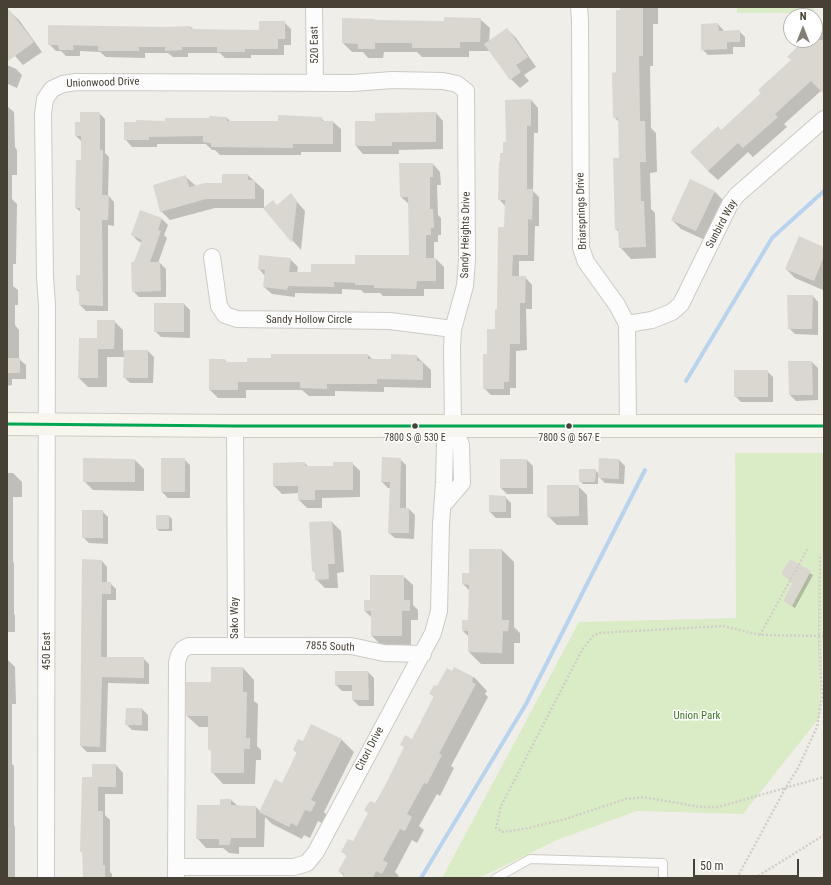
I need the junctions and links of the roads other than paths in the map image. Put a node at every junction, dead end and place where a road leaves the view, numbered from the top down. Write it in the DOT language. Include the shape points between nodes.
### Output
graph roads {
  1 [pos="314,7"];
  2 [pos="579,7"];
  3 [pos="315,83"];
  4 [pos="466,91"];
  5 [pos="824,119"];
  6 [pos="212,257"];
  7 [pos="627,324"];
  8 [pos="453,329"];
  9 [pos="7,424"];
  10 [pos="47,424"];
  11 [pos="453,425"];
  12 [pos="235,426"];
  13 [pos="628,426"];
  14 [pos="824,426"];
  15 [pos="236,646"];
  16 [pos="423,654"];
  17 [pos="176,873"];
  18 [pos="46,878"];
  19 [pos="496,878"];
  20 [pos="663,878"];
  1 -- 3 [label="street, 520 East"];
  2 -- 7 [label="street, Briarsprings Drive" via="581,248 586,262 617,305"];
  3 -- 4 [label="street, Unionwood Drive" via="443,80 457,84"];
  3 -- 10 [label="street, Unionwood Drive" via="76,82 52,89 45,100 44,114"];
  4 -- 8 [label="street, Sandy Heights Drive" via="467,259 465,286"];
  5 -- 7 [label="street, Sunbird Way" via="730,204 681,304 672,312 652,320"];
  6 -- 8 [label="street, Sandy Hollow Circle" via="219,306 225,315 237,319 390,320"];
  7 -- 13 [label="street, Briarsprings Drive"];
  8 -- 11 [label="street, Sandy Heights Drive"];
  9 -- 10 [label="main road"];
  10 -- 12 [label="main road"];
  10 -- 18 [label="street, 450 East"];
  11 -- 12 [label="main road"];
  11 -- 13 [label="main road"];
  11 -- 16 [label="street, Citori Drive" via="445,444 439,611 433,633"];
  12 -- 15 [label="street, Sako Way"];
  13 -- 14 [label="main road"];
  15 -- 16 [label="street, 7855 South" via="351,646 384,653"];
  15 -- 17 [label="street, Sako Way" via="189,646 179,655"];
  16 -- 17 [label="street, Citori Drive" via="316,852 307,863 294,867"];
  19 -- 20 [label="lane" via="530,858 663,863"];
}
